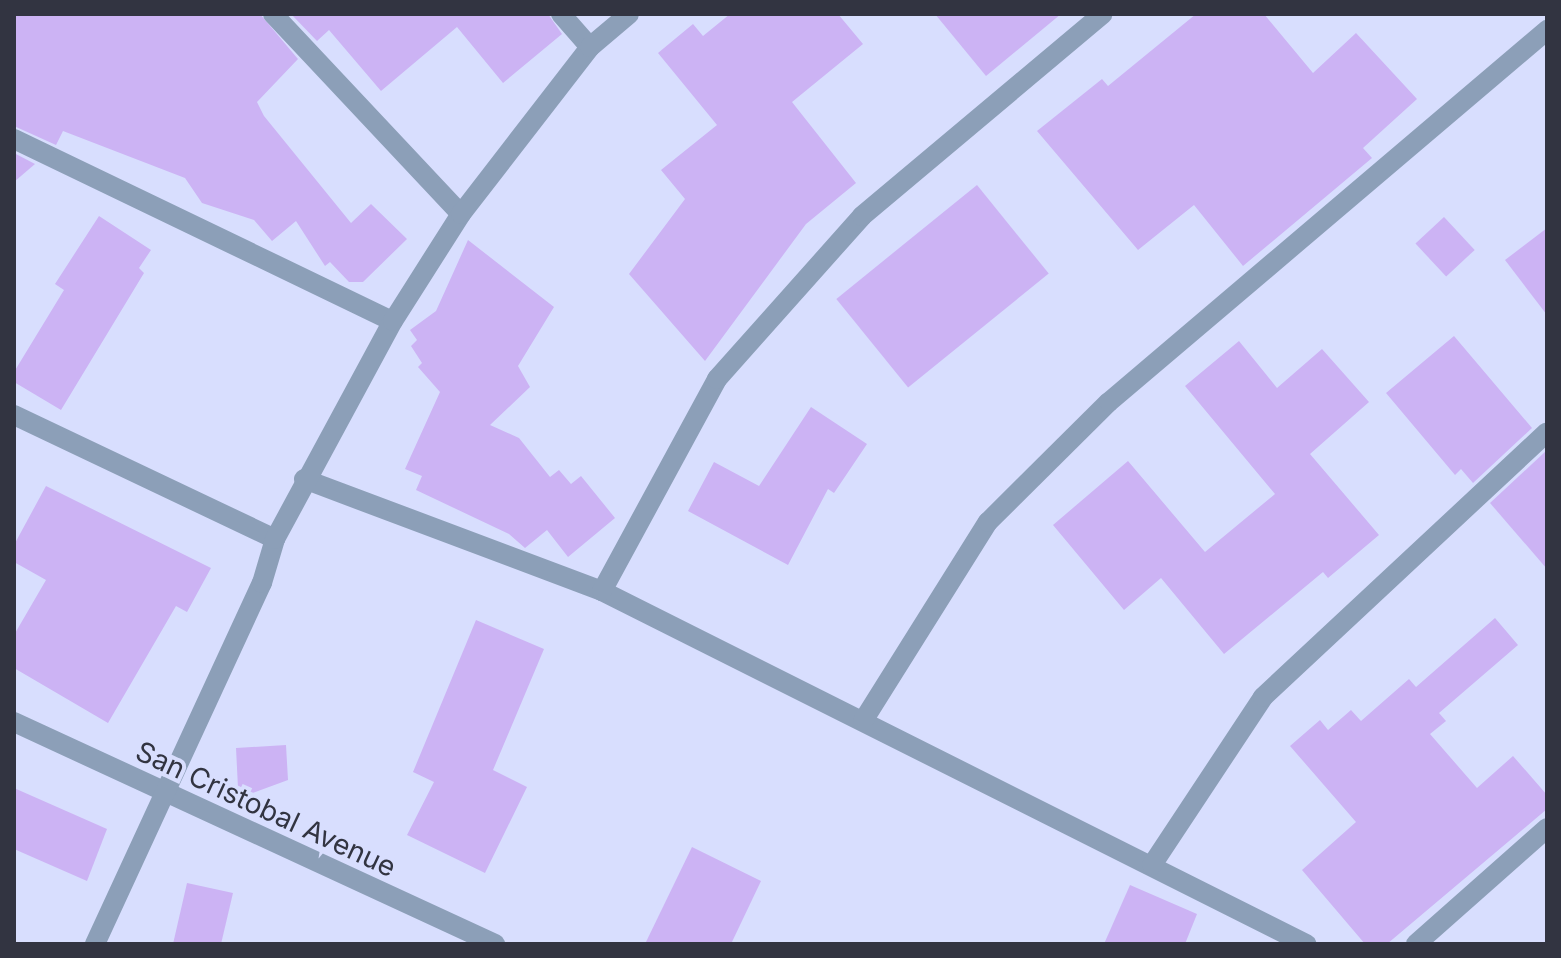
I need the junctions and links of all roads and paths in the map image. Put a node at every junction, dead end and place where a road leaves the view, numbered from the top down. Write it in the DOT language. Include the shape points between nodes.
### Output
graph roads {
  1 [pos="273,14"];
  2 [pos="561,14"];
  3 [pos="629,14"];
  4 [pos="1103,14"];
  5 [pos="1547,30"];
  6 [pos="590,47"];
  7 [pos="14,139"];
  8 [pos="461,214"];
  9 [pos="393,321"];
  10 [pos="14,415"];
  11 [pos="1547,432"];
  12 [pos="304,479"];
  13 [pos="275,539"];
  14 [pos="602,591"];
  15 [pos="863,721"];
  16 [pos="14,722"];
  17 [pos="166,796"];
  18 [pos="1547,828"];
  19 [pos="1152,865"];
  20 [pos="95,944"];
  21 [pos="495,944"];
  22 [pos="1306,944"];
  23 [pos="1416,944"];
  1 -- 8 [label="street"];
  2 -- 6 [label="street"];
  3 -- 6 [label="street"];
  4 -- 14 [label="street" via="862,216 717,379"];
  5 -- 15 [label="street" via="1109,402 988,522"];
  6 -- 8 [label="street"];
  7 -- 9 [label="street"];
  8 -- 9 [label="street"];
  9 -- 12 [label="street"];
  10 -- 13 [label="street"];
  11 -- 19 [label="street" via="1263,697"];
  12 -- 13 [label="street"];
  12 -- 14 [label="street"];
  13 -- 17 [label="street" via="262,583"];
  14 -- 15 [label="street"];
  15 -- 19 [label="street"];
  16 -- 17 [label="street, San Cristobal Avenue"];
  17 -- 20 [label="street"];
  17 -- 21 [label="street, San Cristobal Avenue"];
  18 -- 23 [label="street"];
  19 -- 22 [label="street"];
}
